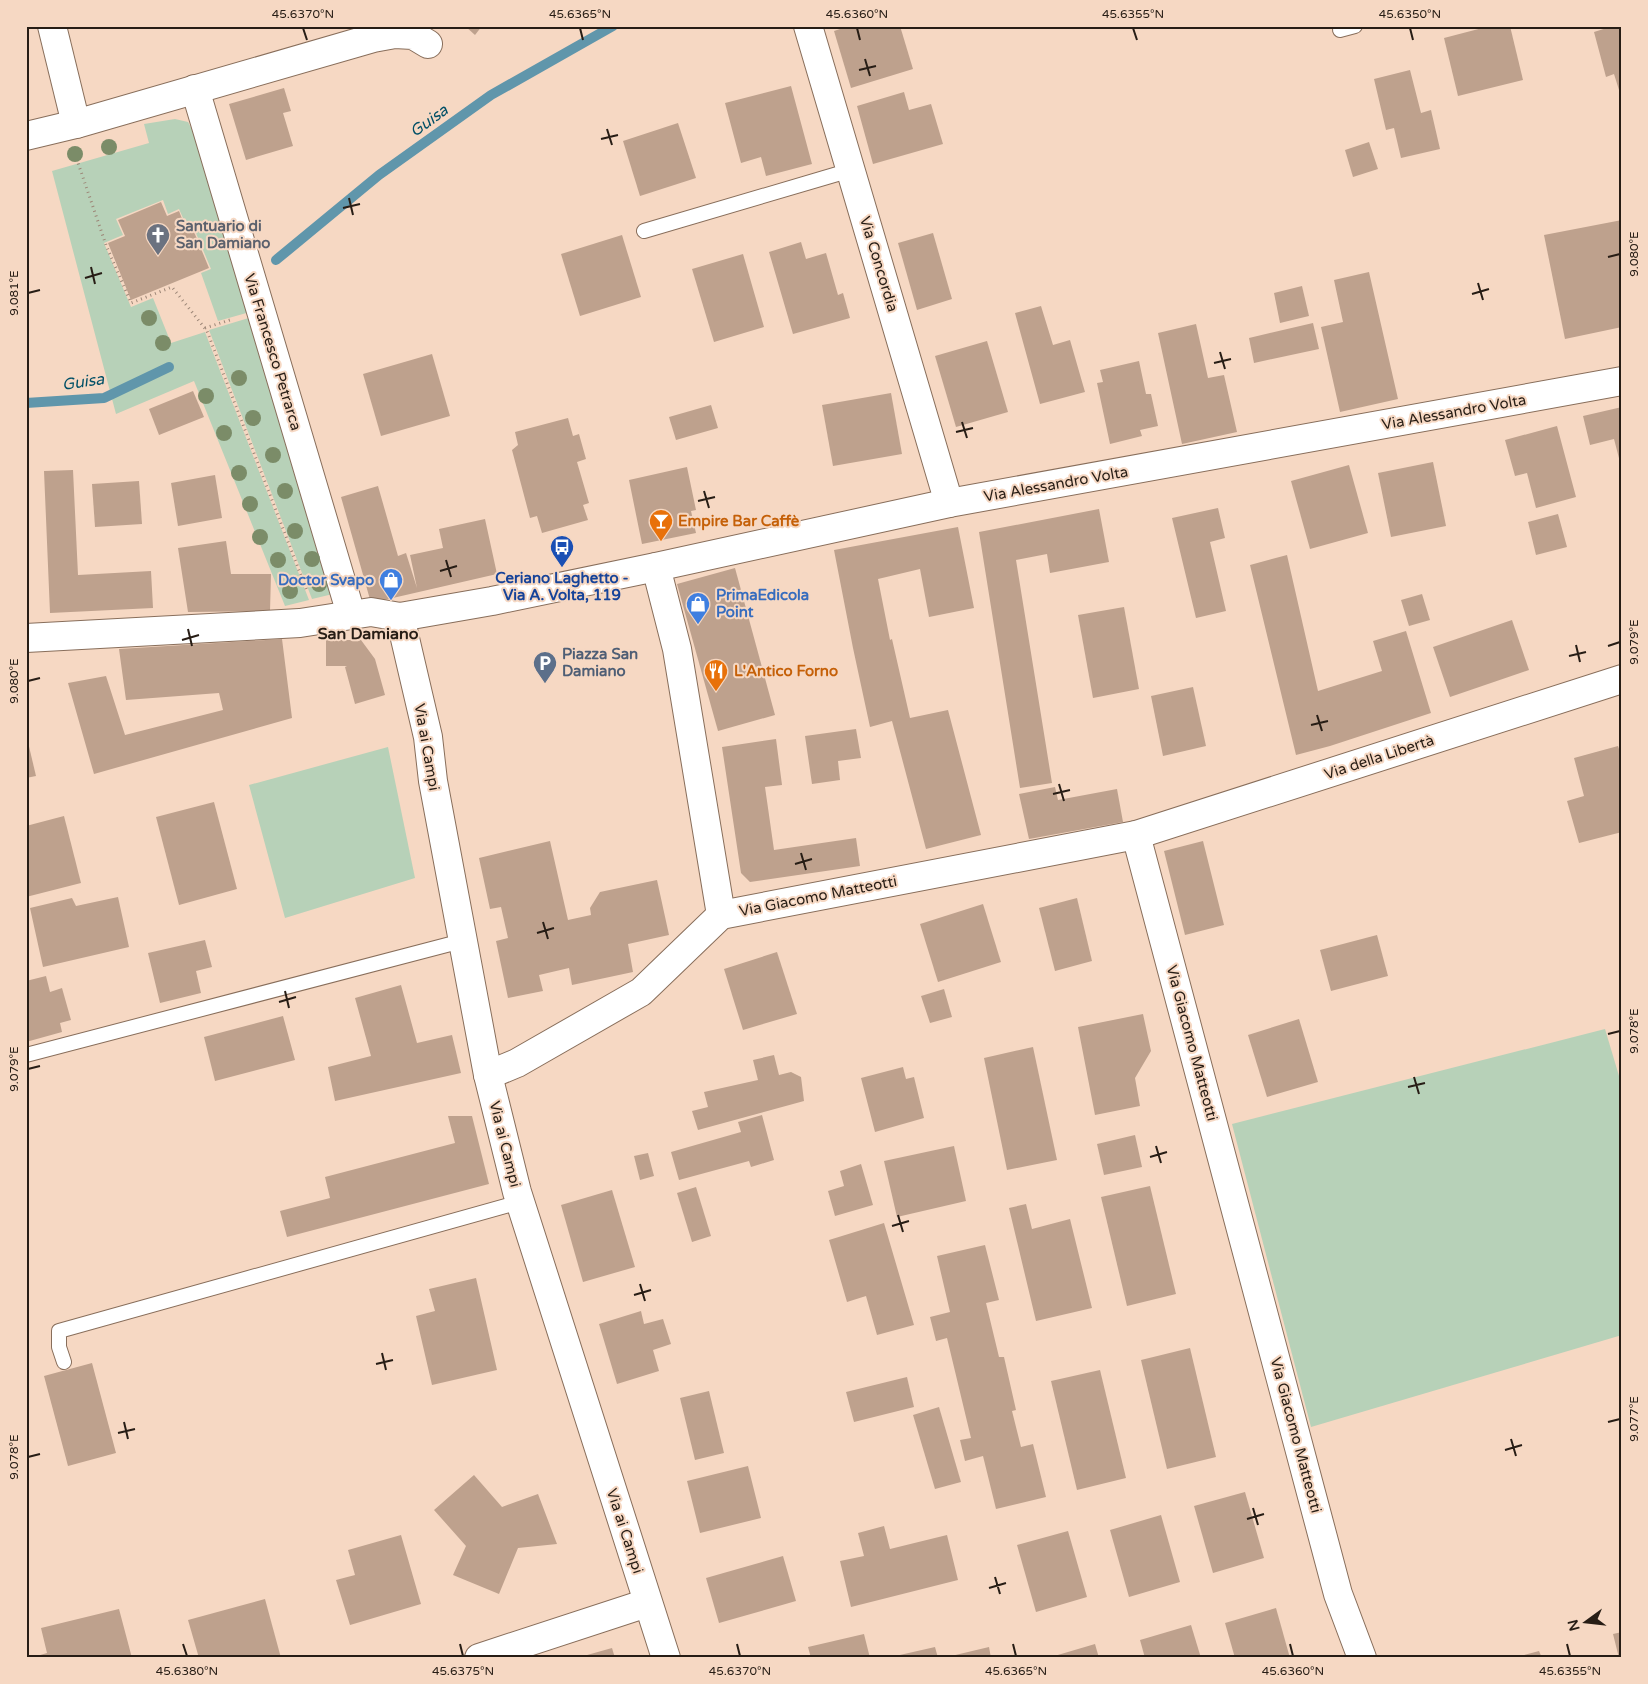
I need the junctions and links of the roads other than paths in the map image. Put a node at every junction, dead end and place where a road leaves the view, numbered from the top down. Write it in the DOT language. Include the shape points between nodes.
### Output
graph roads {
  1 [pos="52,26"];
  2 [pos="808,26"];
  3 [pos="1355,26"];
  4 [pos="1340,30"];
  5 [pos="428,44"];
  6 [pos="195,89"];
  7 [pos="72,125"];
  8 [pos="26,136"];
  9 [pos="851,170"];
  10 [pos="644,231"];
  11 [pos="1622,381"];
  12 [pos="949,503"];
  13 [pos="656,567"];
  14 [pos="351,614"];
  15 [pos="400,617"];
  16 [pos="26,638"];
  17 [pos="1622,679"];
  18 [pos="1136,835"];
  19 [pos="722,915"];
  20 [pos="462,941"];
  21 [pos="26,1055"];
  22 [pos="488,1075"];
  23 [pos="520,1202"];
  24 [pos="64,1362"];
  25 [pos="647,1602"];
  26 [pos="479,1658"];
  27 [pos="666,1658"];
  28 [pos="1362,1658"];
  1 -- 7 [label="street"];
  2 -- 9 [label="street, Via Concordia"];
  3 -- 4 [label="lane"];
  5 -- 6 [label="street" via="413,35 373,38"];
  6 -- 7 [label="street"];
  6 -- 14 [label="street, Via Francesco Petrarca"];
  7 -- 8 [label="street"];
  9 -- 10 [label="lane"];
  9 -- 12 [label="street, Via Concordia"];
  11 -- 12 [label="street, Via Alessandro Volta"];
  12 -- 13 [label="street, Via Alessandro Volta"];
  13 -- 15 [label="street, Via Alessandro Volta"];
  13 -- 19 [label="street, Via Giacomo Matteotti" via="677,650"];
  14 -- 15 [label="street, Via Alessandro Volta" via="371,612"];
  14 -- 16 [label="street, Via Alessandro Volta" via="291,623"];
  15 -- 20 [label="street, Via ai Campi" via="428,737"];
  17 -- 18 [label="street, Via della Libertà"];
  18 -- 19 [label="street, Via Giacomo Matteotti"];
  18 -- 28 [label="street, Via Giacomo Matteotti" via="1338,1594"];
  19 -- 22 [label="street, Via Giacomo Matteotti" via="641,992 517,1063"];
  20 -- 21 [label="lane"];
  20 -- 22 [label="street, Via ai Campi"];
  22 -- 23 [label="street, Via ai Campi"];
  23 -- 24 [label="lane" via="59,1331 59,1347"];
  23 -- 25 [label="street, Via ai Campi"];
  25 -- 26 [label="street"];
  25 -- 27 [label="street, Via ai Campi"];
}
